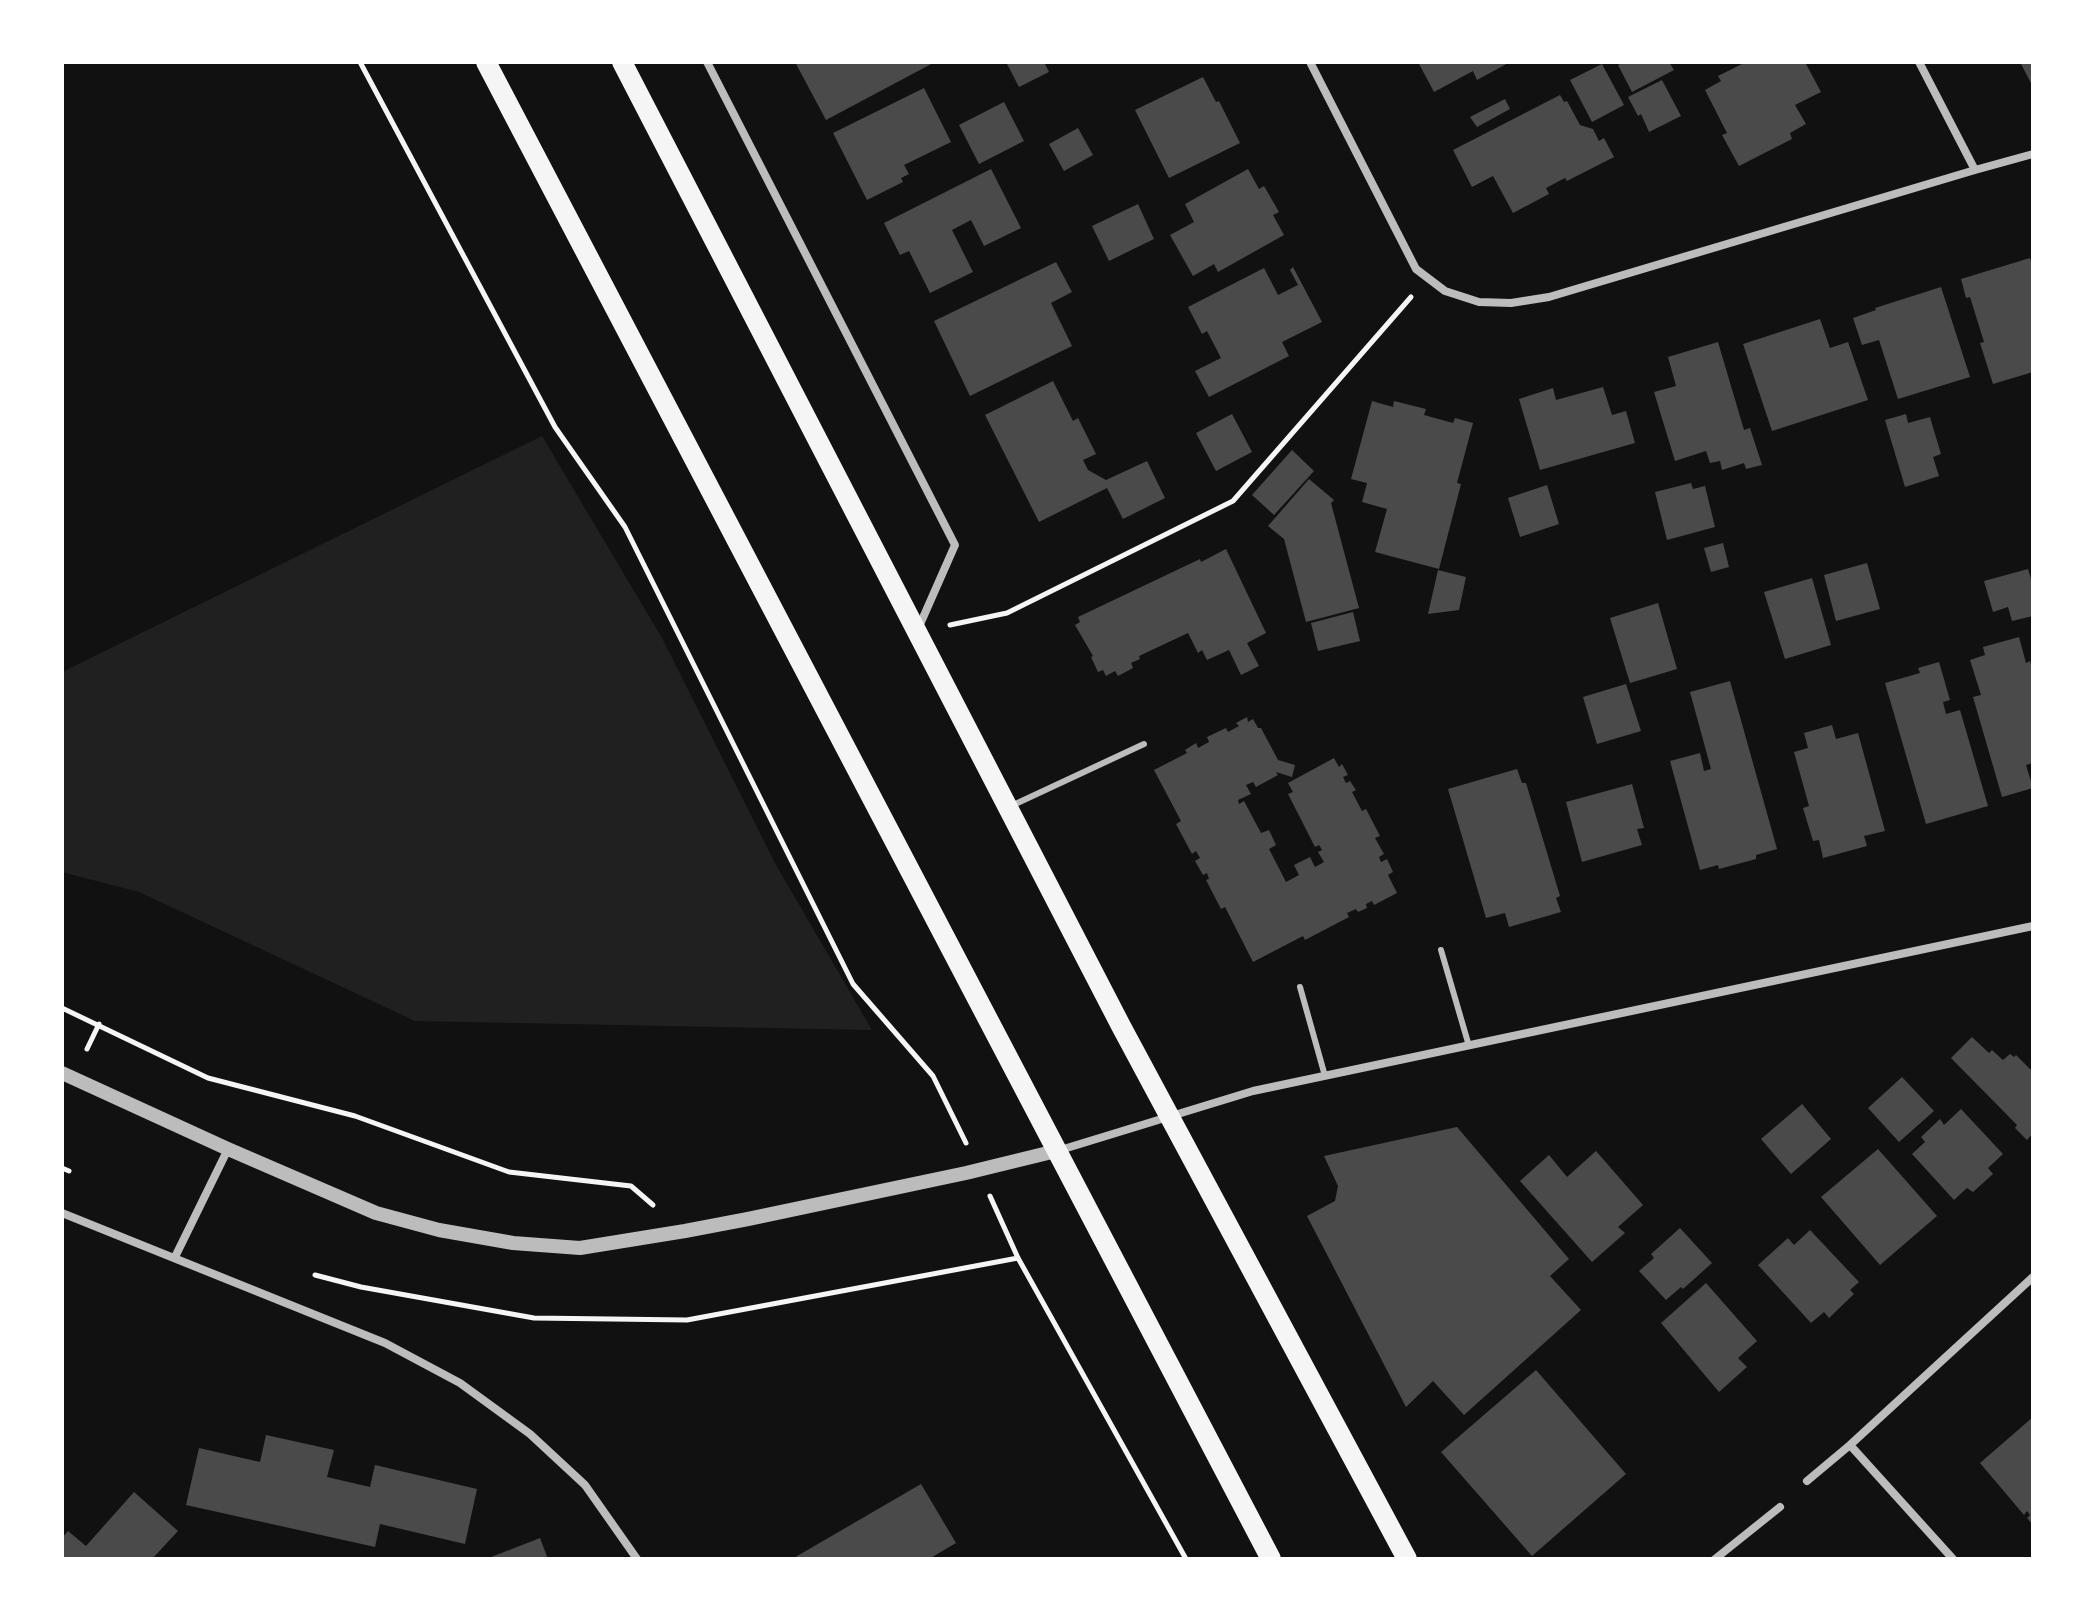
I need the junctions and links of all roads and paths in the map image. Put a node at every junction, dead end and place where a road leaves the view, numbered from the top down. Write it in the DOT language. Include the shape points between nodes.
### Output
graph roads {
  1 [pos="360,62"];
  2 [pos="486,62"];
  3 [pos="622,62"];
  4 [pos="707,62"];
  5 [pos="1310,62"];
  6 [pos="1919,62"];
  7 [pos="2033,154"];
  8 [pos="1975,170"];
  9 [pos="1428,278"];
  10 [pos="917,632"];
  11 [pos="1144,744"];
  12 [pos="1008,807"];
  13 [pos="2032,926"];
  14 [pos="1441,950"];
  15 [pos="1300,987"];
  16 [pos="62,1008"];
  17 [pos="99,1024"];
  18 [pos="1469,1046"];
  19 [pos="87,1049"];
  20 [pos="62,1073"];
  21 [pos="933,1076"];
  22 [pos="1325,1076"];
  23 [pos="1169,1116"];
  24 [pos="228,1149"];
  25 [pos="1056,1151"];
  26 [pos="62,1213"];
  27 [pos="1001,1222"];
  28 [pos="685,1231"];
  29 [pos="175,1257"];
  30 [pos="1018,1258"];
  31 [pos="315,1275"];
  32 [pos="2033,1277"];
  33 [pos="1850,1445"];
  34 [pos="1807,1481"];
  35 [pos="1780,1507"];
  36 [pos="637,1559"];
  37 [pos="1186,1559"];
  38 [pos="1271,1559"];
  39 [pos="1407,1559"];
  40 [pos="1715,1559"];
  41 [pos="1953,1559"];
  1 -- 21 [label="path" via="555,427 625,527 853,984"];
  2 -- 25 [label="main road"];
  3 -- 10 [label="main road"];
  4 -- 10 [label="street" via="955,545"];
  5 -- 9 [label="street" via="1416,269"];
  6 -- 8 [label="street"];
  7 -- 8 [label="street"];
  8 -- 9 [label="street" via="1549,297 1479,302 1445,291"];
  9 -- 10 [label="path" via="1233,501 1007,613"];
  10 -- 12 [label="main road"];
  11 -- 12 [label="lane"];
  12 -- 23 [label="main road"];
  13 -- 18 [label="street"];
  14 -- 18 [label="lane"];
  15 -- 22 [label="lane"];
  16 -- 17 [label="path"];
  17 -- 19 [label="path"];
  17 -- 28 [label="path" via="208,1078 355,1116 509,1172 631,1186"];
  18 -- 22 [label="street"];
  20 -- 24 [label="street"];
  22 -- 23 [label="street"];
  23 -- 25 [label="street"];
  23 -- 39 [label="main road"];
  24 -- 28 [label="street" via="376,1213 439,1230 580,1248"];
  24 -- 29 [label="street"];
  25 -- 28 [label="street"];
  25 -- 38 [label="main road"];
  26 -- 29 [label="street"];
  27 -- 30 [label="path"];
  29 -- 36 [label="street" via="385,1343 460,1383 530,1434 585,1485"];
  30 -- 31 [label="path" via="687,1320 534,1318"];
  30 -- 37 [label="path"];
  32 -- 33 [label="street"];
  33 -- 34 [label="street"];
  33 -- 41 [label="street"];
  35 -- 40 [label="street"];
}
